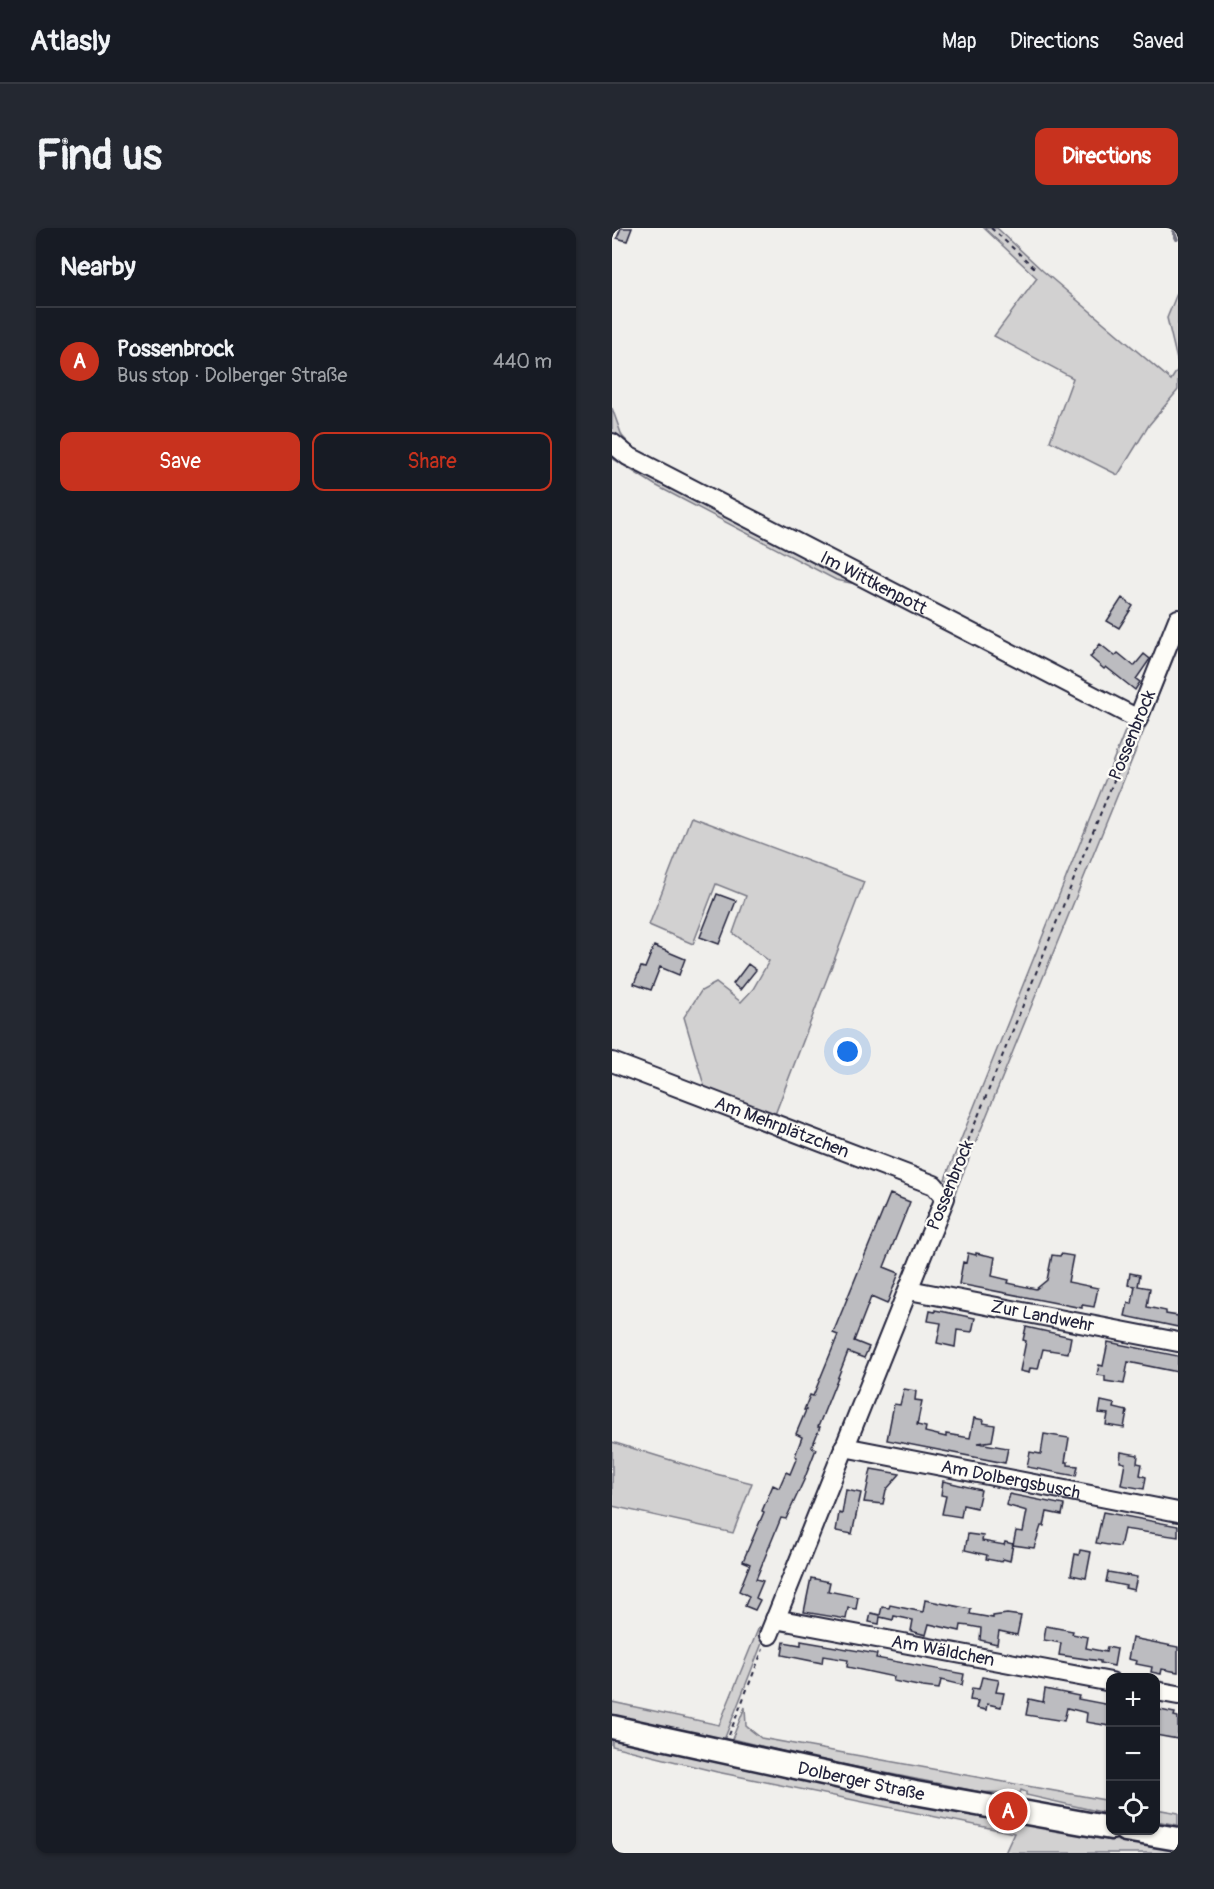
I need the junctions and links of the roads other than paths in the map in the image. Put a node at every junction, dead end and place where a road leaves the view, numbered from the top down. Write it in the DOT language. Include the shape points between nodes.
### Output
graph roads {
  1 [pos="612,443"];
  2 [pos="1178,619"];
  3 [pos="1138,719"];
  4 [pos="612,1062"];
  5 [pos="945,1198"];
  6 [pos="909,1290"];
  7 [pos="1178,1342"];
  8 [pos="844,1447"];
  9 [pos="1178,1512"];
  10 [pos="772,1627"];
  11 [pos="1106,1681"];
  12 [pos="1160,1692"];
  13 [pos="1178,1695"];
  14 [pos="612,1727"];
  15 [pos="1106,1827"];
  16 [pos="1154,1835"];
  17 [pos="1178,1839"];
  1 -- 3 [label="street, Im Wittkenpott" via="628,456"];
  2 -- 3 [label="street, Possenbrock"];
  4 -- 5 [label="street, Am Mehrplätzchen" via="934,1185"];
  5 -- 6 [label="street, Possenbrock"];
  6 -- 7 [label="street, Zur Landwehr"];
  6 -- 8 [label="street, Possenbrock"];
  8 -- 9 [label="street, Am Dolbergsbusch"];
  8 -- 10 [label="street, Possenbrock"];
  10 -- 11 [label="street, Am Wäldchen"];
  12 -- 13 [label="street"];
  14 -- 15 [label="main road, Dolberger Straße" via="915,1794"];
  16 -- 17 [label="main road"];
}
